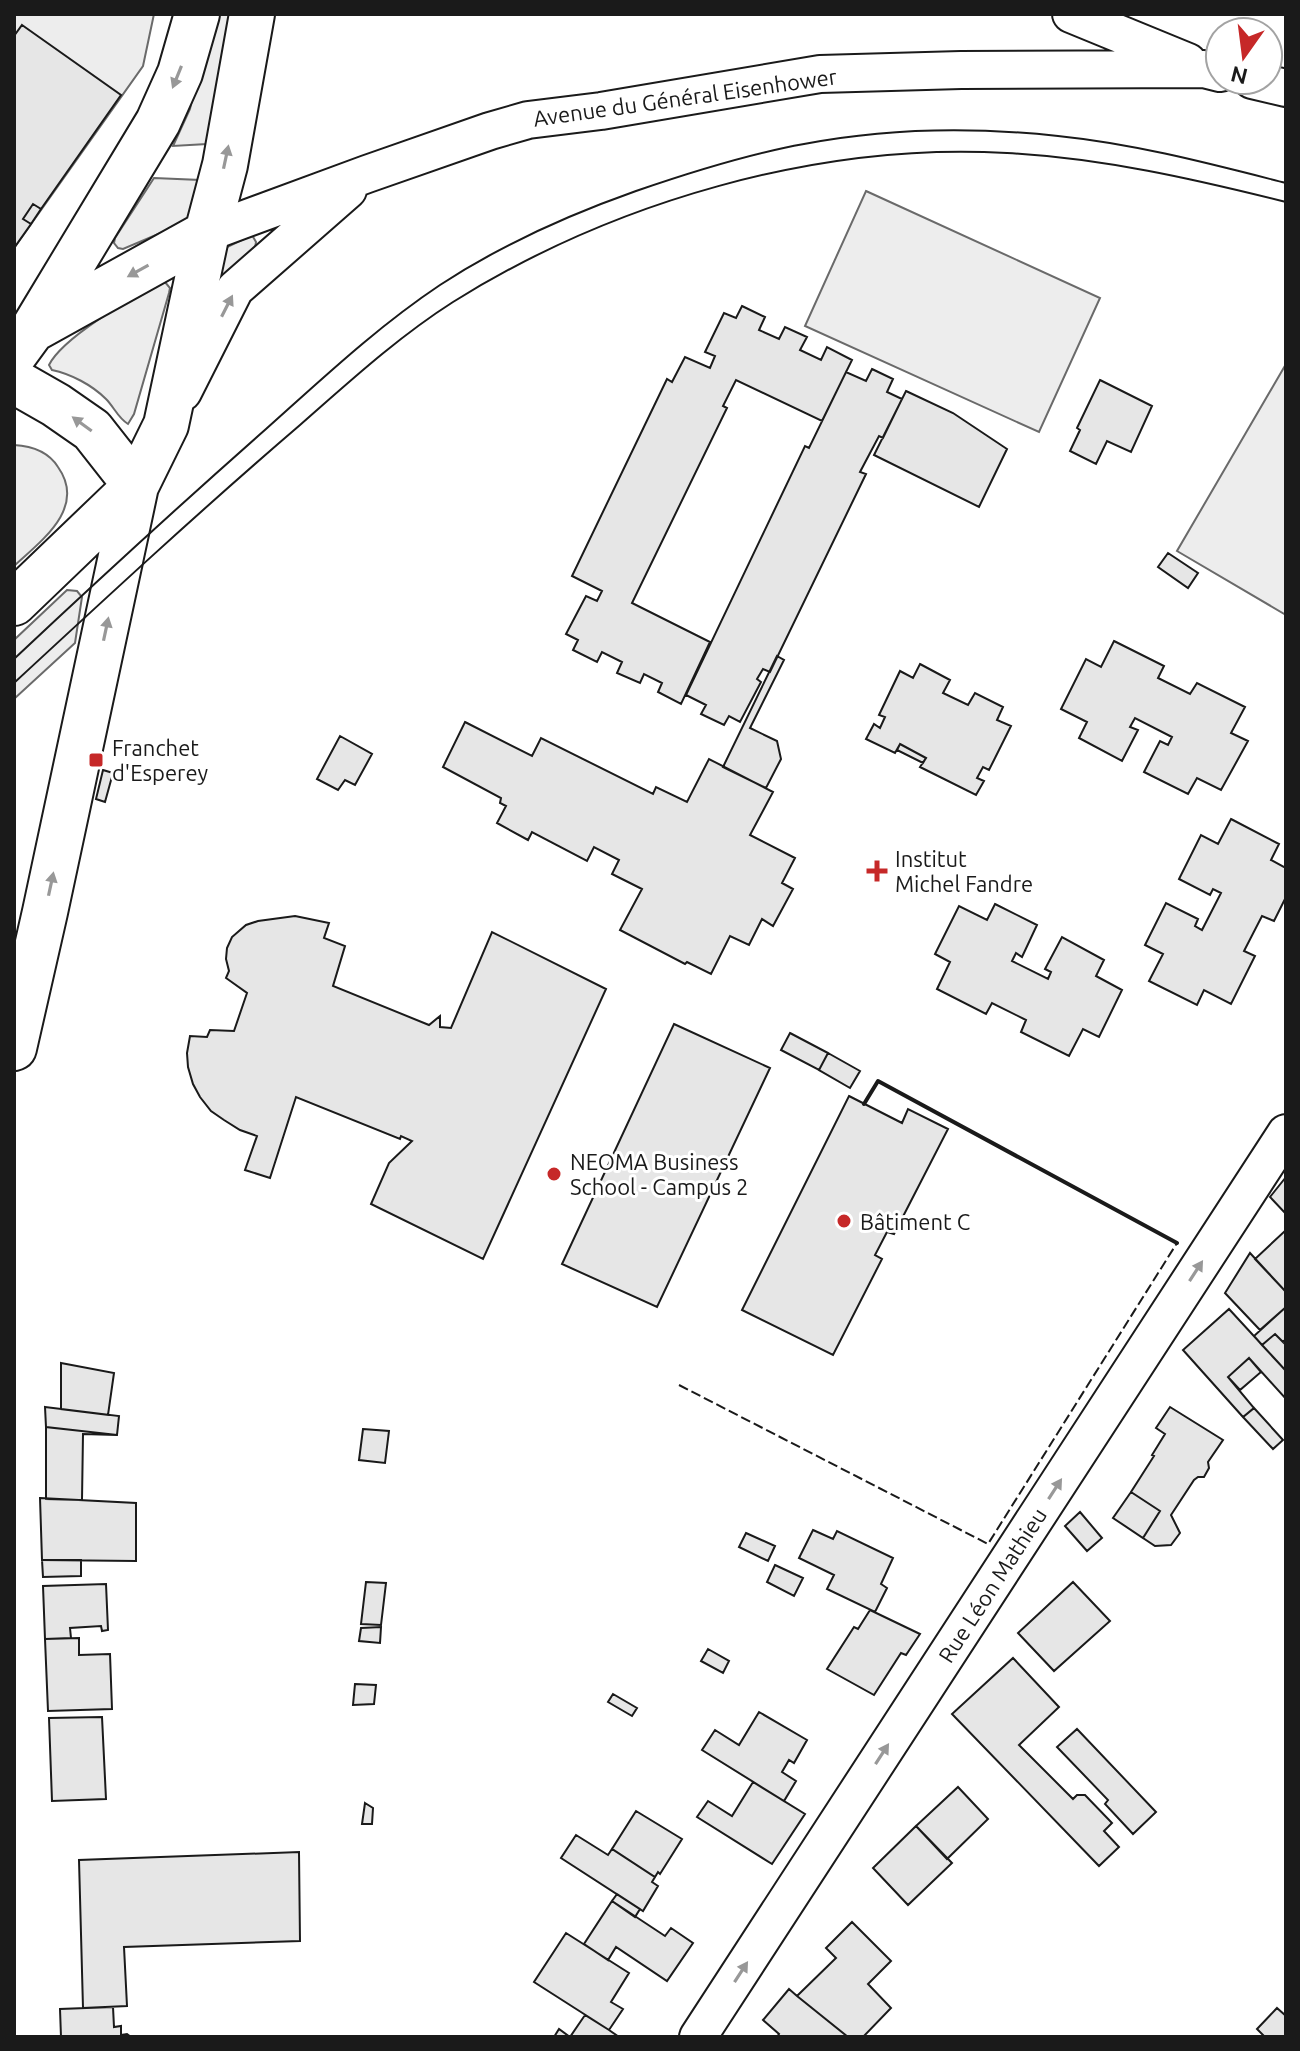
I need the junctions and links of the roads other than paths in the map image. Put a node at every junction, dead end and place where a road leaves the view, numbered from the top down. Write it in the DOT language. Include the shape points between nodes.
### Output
graph roads {
  1 [pos="197,14"];
  2 [pos="252,14"];
  3 [pos="1071,14"];
  4 [pos="1204,68"];
  5 [pos="1204,71"];
  6 [pos="367,174"];
  7 [pos="207,233"];
  8 [pos="23,342"];
  9 [pos="14,381"];
  10 [pos="166,425"];
  11 [pos="136,486"];
  12 [pos="14,603"];
  13 [pos="14,1048"];
  14 [pos="1286,1133"];
  15 [pos="698,2037"];
  1 -- 8 [label="main road, one-way" via="180,73 158,122"];
  7 -- 2 [label="main road, one-way"];
  3 -- 4 [label="street, Avenue du Général Eisenhower"];
  5 -- 6 [label="street, Avenue du Général Eisenhower" via="820,74 528,120"];
  6 -- 7 [label="street, Avenue du Général Eisenhower"];
  10 -- 6 [label="street, Avenue du Général Eisenhower, one-way" via="235,289"];
  7 -- 8 [label="main road, one-way"];
  7 -- 10 [label="main road"];
  11 -- 9 [label="main road, one-way" via="92,430"];
  10 -- 11 [label="main road"];
  11 -- 12 [label="main road"];
  13 -- 11 [label="main road, one-way"];
  15 -- 14 [label="street, Rue Léon Mathieu, one-way"];
}
